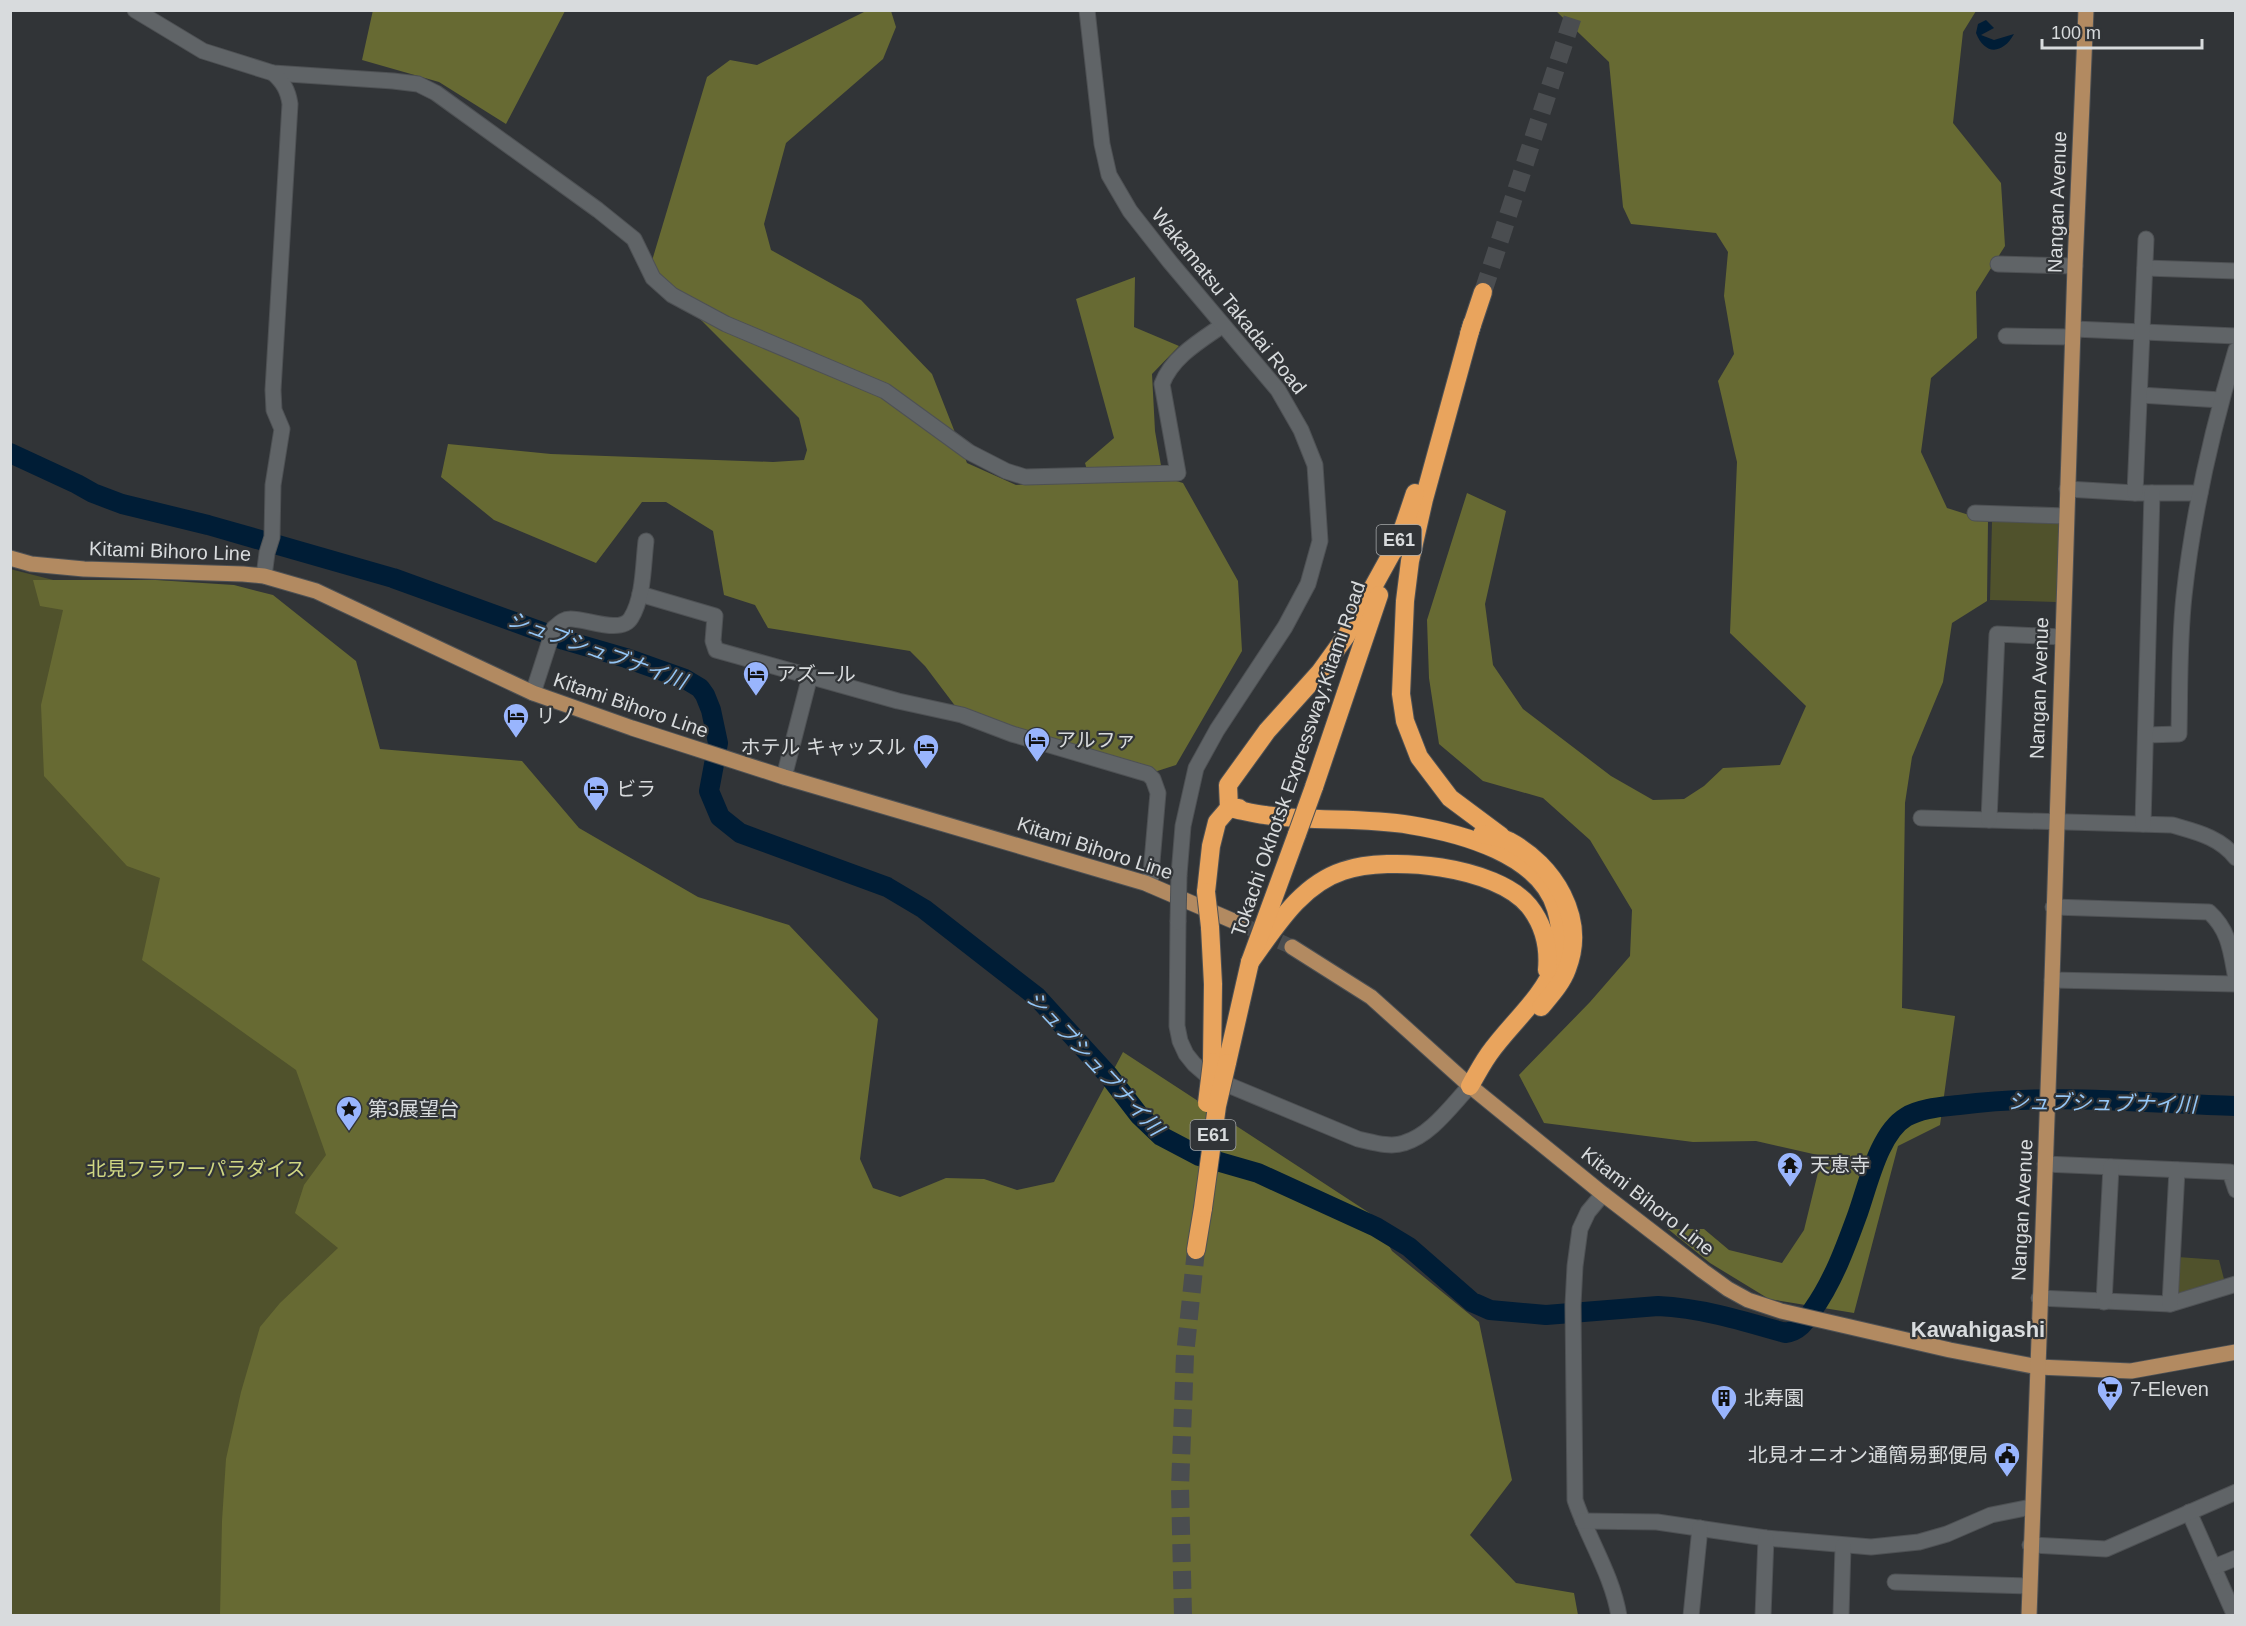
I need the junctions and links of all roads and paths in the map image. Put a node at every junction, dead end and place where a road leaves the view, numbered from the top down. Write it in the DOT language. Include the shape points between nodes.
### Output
graph roads {
  1 [pos="135,10"];
  2 [pos="1087,10"];
  3 [pos="2086,10"];
  4 [pos="273,73"];
  5 [pos="2146,239"];
  6 [pos="1998,264"];
  7 [pos="2075,266"];
  8 [pos="2145,268"];
  9 [pos="2235,271"];
  10 [pos="1483,292"];
  11 [pos="1472,324"];
  12 [pos="1223,325"];
  13 [pos="2073,333"];
  14 [pos="2141,333"];
  15 [pos="2006,336"];
  16 [pos="2235,336"];
  17 [pos="2235,350"];
  18 [pos="2140,395"];
  19 [pos="2221,400"];
  20 [pos="2067,489"];
  21 [pos="2135,493"];
  22 [pos="2152,493"];
  23 [pos="2200,493"];
  24 [pos="1975,513"];
  25 [pos="2066,516"];
  26 [pos="1399,540"];
  27 [pos="646,541"];
  28 [pos="10,558"];
  29 [pos="264,576"];
  30 [pos="640,594"];
  31 [pos="2062,637"];
  32 [pos="810,676"];
  33 [pos="533,693"];
  34 [pos="2146,735"];
  35 [pos="784,777"];
  36 [pos="1229,808"];
  37 [pos="1921,818"];
  38 [pos="1989,820"];
  39 [pos="2056,823"];
  40 [pos="2144,824"];
  41 [pos="1508,841"];
  42 [pos="2235,858"];
  43 [pos="1150,885"];
  44 [pos="2053,908"];
  45 [pos="1238,923"];
  46 [pos="1292,946"];
  47 [pos="1250,963"];
  48 [pos="2235,979"];
  49 [pos="2052,980"];
  50 [pos="1546,981"];
  51 [pos="2235,984"];
  52 [pos="1219,1062"];
  53 [pos="1470,1086"];
  54 [pos="2045,1164"];
  55 [pos="2111,1167"];
  56 [pos="2177,1170"];
  57 [pos="2235,1190"];
  58 [pos="1603,1194"];
  59 [pos="1198,1243"];
  60 [pos="2235,1284"];
  61 [pos="2039,1298"];
  62 [pos="2104,1302"];
  63 [pos="2170,1304"];
  64 [pos="2235,1352"];
  65 [pos="2038,1367"];
  66 [pos="2235,1492"];
  67 [pos="2031,1507"];
  68 [pos="2189,1512"];
  69 [pos="1583,1521"];
  70 [pos="1700,1528"];
  71 [pos="1766,1538"];
  72 [pos="2030,1545"];
  73 [pos="1843,1546"];
  74 [pos="2235,1558"];
  75 [pos="2214,1567"];
  76 [pos="1895,1582"];
  77 [pos="2029,1586"];
  78 [pos="1619,1616"];
  79 [pos="1691,1616"];
  80 [pos="1763,1616"];
  81 [pos="1841,1616"];
  82 [pos="2029,1616"];
  83 [pos="2235,1616"];
  1 -- 4 [label="street" via="204,51"];
  2 -- 12 [label="street, Wakamatsu Takadai Road" via="1109,175 1130,211"];
  3 -- 7 [label="main road, Nangan Avenue"];
  4 -- 12 [label="street" via="418,84 436,93 634,239 653,278 672,295 726,324 885,391 969,452 1025,477 1178,473 1162,384 1167,371 1189,349"];
  4 -- 29 [label="street" via="283,82 290,104 273,390 274,410 282,429 273,485 272,537"];
  5 -- 8 [label="street"];
  6 -- 7 [label="street"];
  7 -- 13 [label="main road, Nangan Avenue"];
  8 -- 9 [label="street"];
  8 -- 14 [label="street"];
  10 -- 11 [label="highway, Tokachi Okhotsk Expressway;Kitami Road / E61"];
  11 -- 26 [label="highway, Tokachi Okhotsk Expressway;Kitami Road / E61"];
  11 -- 41 [label="highway" via="1410,561 1401,693 1405,722 1419,757 1450,798"];
  12 -- 53 [label="street, Wakamatsu Takadai Road, bridge" via="1278,390 1301,430 1315,465 1320,541 1308,584 1285,627 1196,768 1183,826 1179,875 1177,1026 1186,1054 1209,1077 1358,1139 1380,1144 1403,1144 1427,1131"];
  13 -- 14 [label="street"];
  13 -- 15 [label="street"];
  13 -- 20 [label="main road, Nangan Avenue"];
  14 -- 16 [label="street"];
  14 -- 18 [label="street"];
  17 -- 19 [label="street"];
  18 -- 19 [label="street"];
  18 -- 21 [label="street"];
  19 -- 23 [label="street"];
  20 -- 21 [label="street"];
  20 -- 25 [label="main road, Nangan Avenue"];
  21 -- 22 [label="street"];
  22 -- 23 [label="street"];
  22 -- 34 [label="street"];
  23 -- 34 [label="street" via="2184,597 2179,734"];
  24 -- 25 [label="street"];
  25 -- 31 [label="main road, Nangan Avenue"];
  26 -- 36 [label="highway" via="1346,636 1228,785"];
  26 -- 47 [label="highway, Tokachi Okhotsk Expressway;Kitami Road / E61, bridge"];
  27 -- 30 [label="street"];
  28 -- 29 [label="main road, Kitami Bihoro Line" via="84,569"];
  29 -- 33 [label="main road, Kitami Bihoro Line" via="316,591"];
  30 -- 32 [label="street" via="715,616 712,641 716,650"];
  30 -- 33 [label="street" via="626,624 569,618 561,621 555,628"];
  31 -- 38 [label="street" via="1997,634"];
  31 -- 39 [label="main road, Nangan Avenue"];
  32 -- 35 [label="street"];
  32 -- 43 [label="street" via="962,715 1148,774 1158,793"];
  33 -- 35 [label="main road, Kitami Bihoro Line"];
  34 -- 40 [label="street"];
  35 -- 43 [label="main road, Kitami Bihoro Line"];
  36 -- 41 [label="highway" via="1338,808 1417,817"];
  36 -- 50 [label="highway" via="1265,815 1410,825 1498,850 1524,865 1553,900 1560,944"];
  36 -- 52 [label="highway, bridge" via="1217,822 1206,892"];
  37 -- 38 [label="street"];
  38 -- 39 [label="street"];
  39 -- 40 [label="street"];
  39 -- 44 [label="main road, Nangan Avenue"];
  40 -- 42 [label="street" via="2172,825 2210,836"];
  41 -- 53 [label="highway" via="1539,862 1555,880 1570,911 1573,944 1560,984 1499,1062"];
  43 -- 45 [label="main road, Kitami Bihoro Line"];
  44 -- 48 [label="street" via="2209,912 2220,922 2231,949"];
  44 -- 49 [label="main road, Nangan Avenue"];
  46 -- 53 [label="main road, Kitami Bihoro Line" via="1371,997"];
  47 -- 50 [label="highway" via="1293,905 1314,885 1342,871 1403,863 1479,876 1512,891 1529,906 1544,932 1548,954"];
  47 -- 52 [label="highway, Tokachi Okhotsk Expressway;Kitami Road / E61"];
  49 -- 51 [label="street"];
  49 -- 54 [label="main road, Nangan Avenue"];
  50 -- 53 [label="highway" via="1489,1054"];
  52 -- 59 [label="highway, Tokachi Okhotsk Expressway;Kitami Road / E61, bridge" via="1217,1106"];
  53 -- 58 [label="main road, Kitami Bihoro Line"];
  54 -- 55 [label="street"];
  54 -- 61 [label="main road, Nangan Avenue"];
  55 -- 56 [label="street"];
  55 -- 62 [label="street"];
  56 -- 57 [label="street" via="2230,1172"];
  56 -- 63 [label="street"];
  58 -- 65 [label="main road, Kitami Bihoro Line" via="1748,1300 1781,1311"];
  58 -- 69 [label="street" via="1580,1228 1573,1305 1575,1500"];
  60 -- 63 [label="street"];
  61 -- 62 [label="street"];
  61 -- 65 [label="main road, Nangan Avenue"];
  62 -- 63 [label="street"];
  64 -- 65 [label="main road, Kitami Bihoro Line" via="2131,1371"];
  65 -- 67 [label="main road, Nangan Avenue"];
  66 -- 68 [label="street"];
  67 -- 72 [label="main road, Nangan Avenue"];
  67 -- 73 [label="street" via="1991,1515 1919,1542"];
  68 -- 72 [label="street" via="2106,1549"];
  68 -- 75 [label="street"];
  69 -- 70 [label="street" via="1657,1522"];
  69 -- 78 [label="street" via="1599,1554"];
  70 -- 71 [label="street"];
  70 -- 79 [label="street"];
  71 -- 73 [label="street"];
  71 -- 80 [label="street"];
  72 -- 77 [label="main road, Nangan Avenue"];
  73 -- 81 [label="street"];
  74 -- 75 [label="street"];
  75 -- 83 [label="street"];
  76 -- 77 [label="street"];
  77 -- 82 [label="main road, Nangan Avenue"];
}
